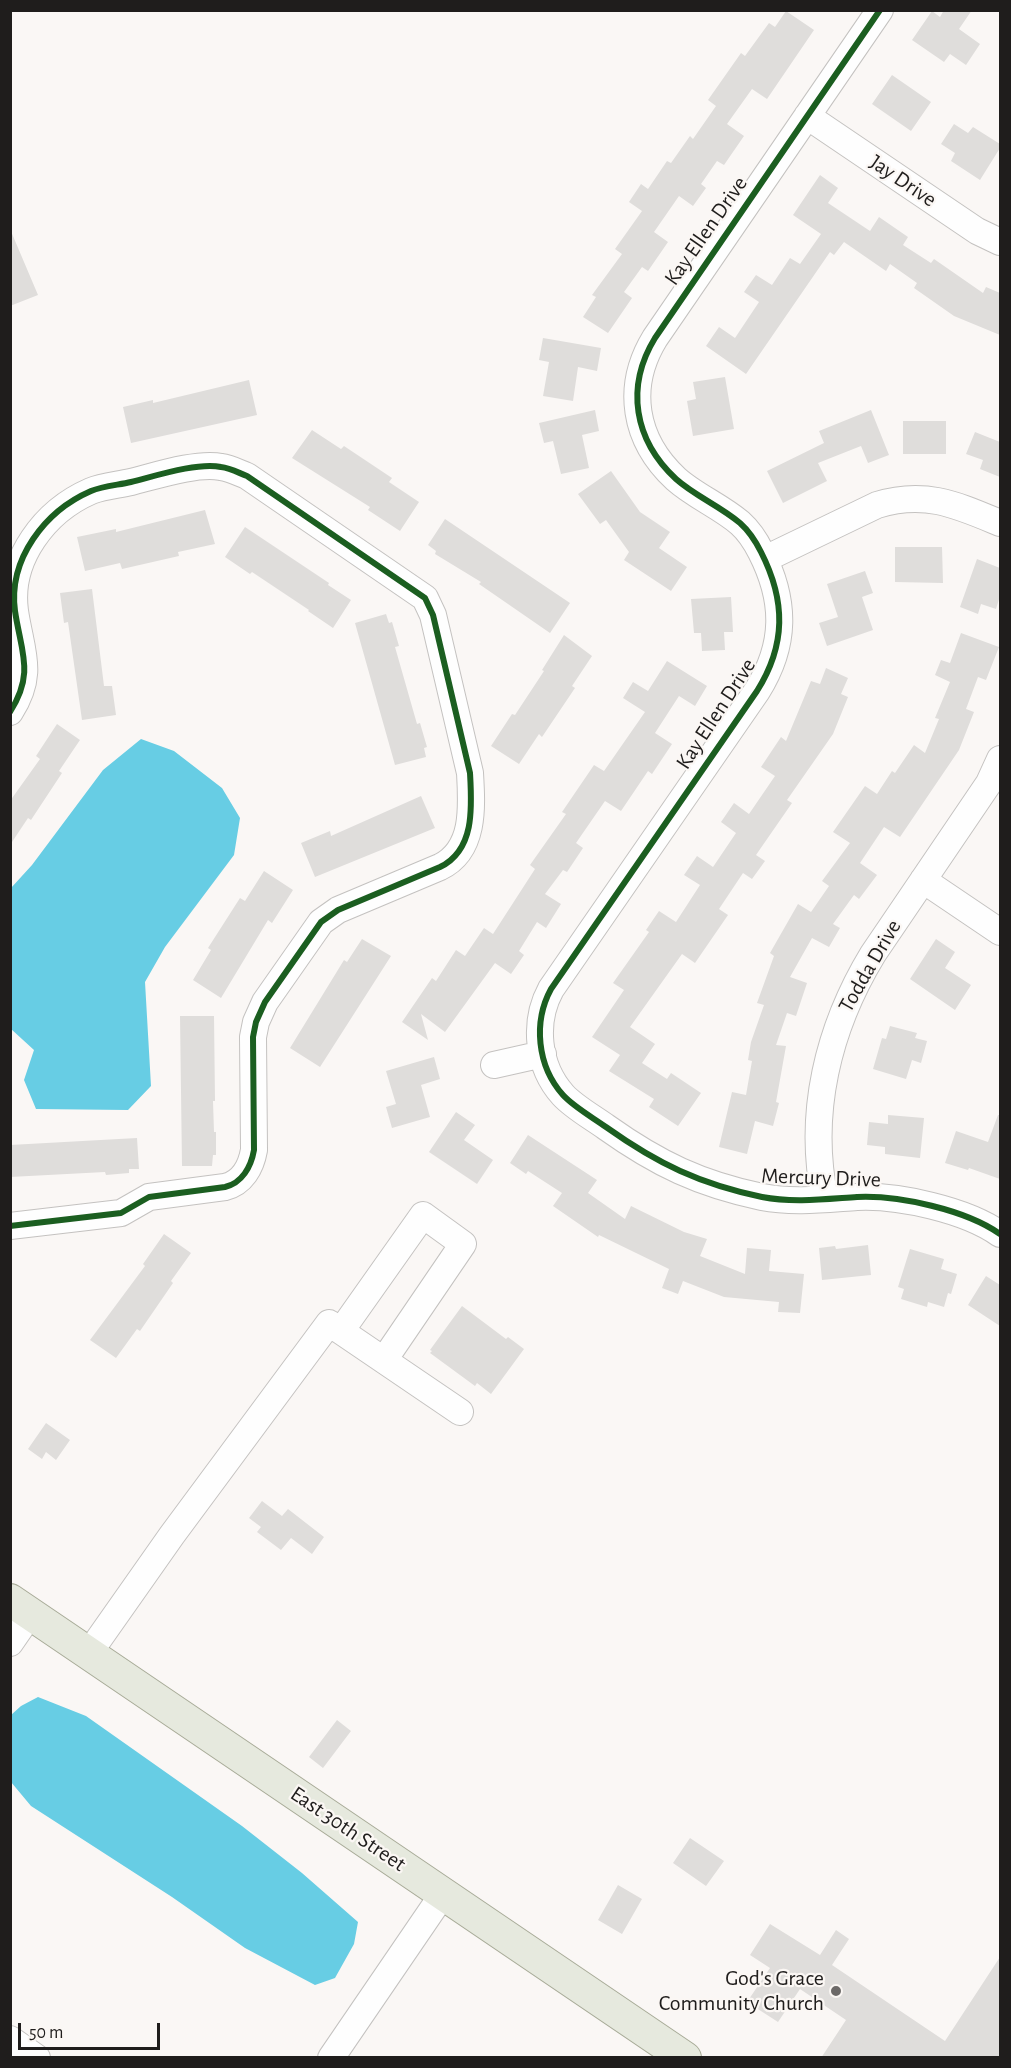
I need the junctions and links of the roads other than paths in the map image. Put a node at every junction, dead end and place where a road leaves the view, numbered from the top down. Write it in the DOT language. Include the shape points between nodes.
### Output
graph roads {
  1 [pos="880,10"];
  2 [pos="807,116"];
  3 [pos="1000,242"];
  4 [pos="1000,523"];
  5 [pos="765,559"];
  6 [pos="10,712"];
  7 [pos="1000,759"];
  8 [pos="923,880"];
  9 [pos="1000,932"];
  10 [pos="543,1054"];
  11 [pos="494,1065"];
  12 [pos="825,1199"];
  13 [pos="10,1226"];
  14 [pos="1000,1234"];
  15 [pos="341,1331"];
  16 [pos="384,1360"];
  17 [pos="460,1412"];
  18 [pos="20,1607"];
  19 [pos="10,1643"];
  20 [pos="89,1653"];
  21 [pos="443,1894"];
  22 [pos="10,2039"];
  23 [pos="37,2058"];
  24 [pos="331,2058"];
  25 [pos="685,2058"];
  1 -- 2 [label="street, Kay Ellen Drive"];
  2 -- 3 [label="street, Jay Drive" via="977,231"];
  2 -- 5 [label="street, Kay Ellen Drive" via="655,338 643,361 637,387 642,430 653,454 677,480 739,523"];
  4 -- 5 [label="street" via="939,500 895,500"];
  5 -- 10 [label="street, Kay Ellen Drive" via="776,588 780,615 770,667 551,989 541,1016 539,1038"];
  6 -- 13 [label="street" via="21,695 26,674 15,591 21,565 36,534 54,514 99,488 210,465 247,476 428,602 470,773 471,798 468,835 460,852 446,864 327,916 265,1002 253,1037 254,1150 241,1178 230,1186 149,1197 120,1213"];
  7 -- 8 [label="street, Todda Drive"];
  8 -- 9 [label="street"];
  8 -- 12 [label="street, Todda Drive" via="858,978 834,1034 818,1130"];
  10 -- 11 [label="street"];
  10 -- 12 [label="street, Mercury Drive" via="551,1079 567,1099 652,1158 727,1189 780,1199"];
  12 -- 14 [label="street, Mercury Drive" via="878,1197 913,1201 947,1210"];
  15 -- 16 [label="street"];
  15 -- 16 [label="street" via="423,1215 463,1244"];
  15 -- 20 [label="street" via="329,1323"];
  16 -- 17 [label="street"];
  18 -- 19 [label="street"];
  18 -- 20 [label="main road, East 30th Street"];
  20 -- 21 [label="main road, East 30th Street"];
  21 -- 24 [label="street"];
  21 -- 25 [label="main road, East 30th Street"];
  22 -- 23 [label="street"];
}
